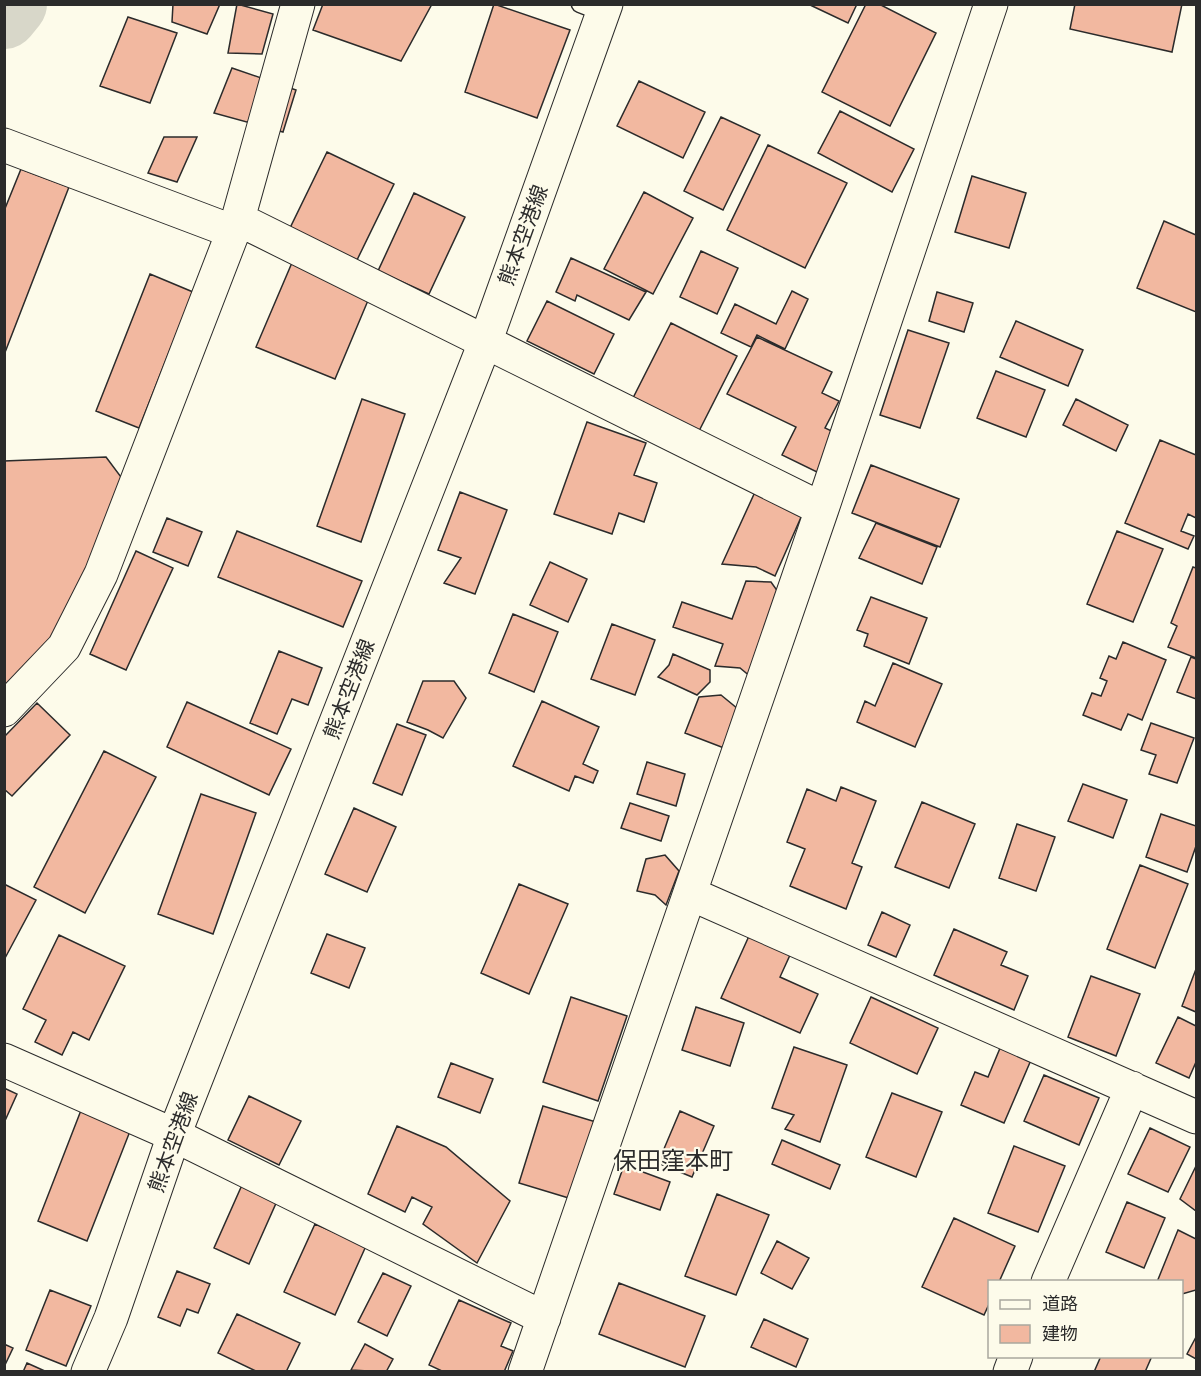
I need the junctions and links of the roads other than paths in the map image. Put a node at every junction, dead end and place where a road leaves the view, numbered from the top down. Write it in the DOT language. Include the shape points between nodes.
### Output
graph roads {
  1 [pos="298,4"];
  2 [pos="991,4"];
  3 [pos="596,7"];
  4 [pos="4,145"];
  5 [pos="236,225"];
  6 [pos="486,340"];
  7 [pos="822,509"];
  8 [pos="4,710"];
  9 [pos="691,894"];
  10 [pos="4,1060"];
  11 [pos="1132,1088"];
  12 [pos="1197,1117"];
  13 [pos="174,1135"];
  14 [pos="1048,1280"];
  15 [pos="544,1318"];
  16 [pos="88,1371"];
  17 [pos="525,1371"];
  1 -- 5 [label="street"];
  2 -- 7 [label="street"];
  3 -- 6 [label="street, 熊本空港線"];
  4 -- 5 [label="street"];
  5 -- 6 [label="street"];
  5 -- 8 [label="street" via="101,574 64,647"];
  6 -- 7 [label="street"];
  6 -- 13 [label="street, 熊本空港線"];
  7 -- 9 [label="street"];
  9 -- 11 [label="street"];
  9 -- 15 [label="street"];
  10 -- 13 [label="street"];
  11 -- 12 [label="street"];
  11 -- 14 [label="street"];
  13 -- 15 [label="street"];
  13 -- 16 [label="street, 熊本空港線" via="111,1318"];
  15 -- 17 [label="street"];
}
